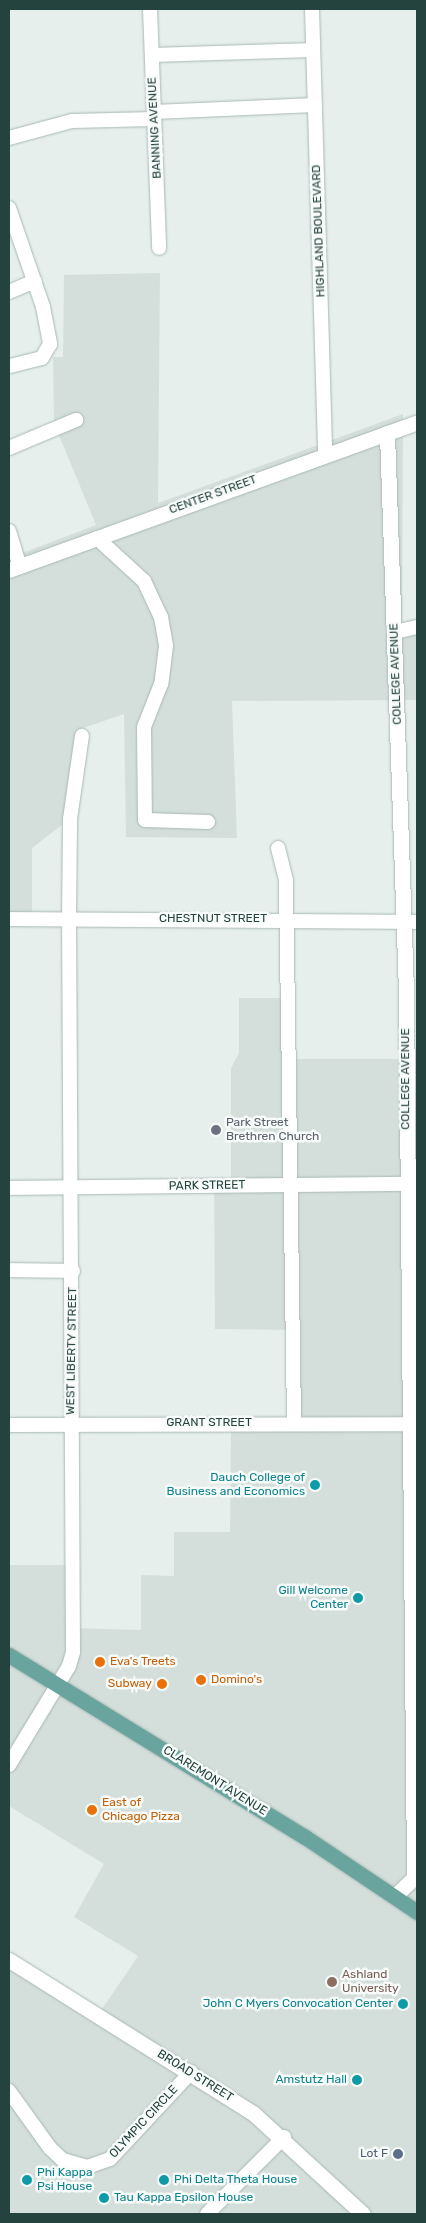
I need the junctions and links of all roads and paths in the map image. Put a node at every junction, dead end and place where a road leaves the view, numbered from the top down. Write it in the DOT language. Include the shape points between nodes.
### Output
graph roads {
  1 [pos="150,9"];
  2 [pos="312,9"];
  3 [pos="313,50"];
  4 [pos="152,55"];
  5 [pos="315,105"];
  6 [pos="154,115"];
  7 [pos="9,138"];
  8 [pos="10,213"];
  9 [pos="159,248"];
  10 [pos="35,281"];
  11 [pos="9,292"];
  12 [pos="9,366"];
  13 [pos="76,420"];
  14 [pos="417,422"];
  15 [pos="387,433"];
  16 [pos="9,448"];
  17 [pos="325,454"];
  18 [pos="9,531"];
  19 [pos="97,538"];
  20 [pos="14,568"];
  21 [pos="417,627"];
  22 [pos="395,632"];
  23 [pos="82,736"];
  24 [pos="208,822"];
  25 [pos="278,848"];
  26 [pos="285,918"];
  27 [pos="9,919"];
  28 [pos="69,919"];
  29 [pos="410,922"];
  30 [pos="410,1177"];
  31 [pos="291,1185"];
  32 [pos="73,1187"];
  33 [pos="9,1188"];
  34 [pos="412,1261"];
  35 [pos="9,1270"];
  36 [pos="73,1272"];
  37 [pos="71,1423"];
  38 [pos="294,1423"];
  39 [pos="9,1424"];
  40 [pos="409,1424"];
  41 [pos="9,1655"];
  42 [pos="57,1685"];
  43 [pos="9,1765"];
  44 [pos="416,1875"];
  45 [pos="396,1895"];
  46 [pos="417,1912"];
  47 [pos="9,1962"];
  48 [pos="191,2072"];
  49 [pos="9,2091"];
  50 [pos="284,2137"];
  51 [pos="207,2214"];
  52 [pos="363,2214"];
  1 -- 4 [label="street, BANNING AVENUE"];
  2 -- 3 [label="street, HIGHLAND BOULEVARD"];
  3 -- 4 [label="street"];
  3 -- 5 [label="street, HIGHLAND BOULEVARD"];
  4 -- 6 [label="street, BANNING AVENUE"];
  5 -- 6 [label="street"];
  5 -- 17 [label="street, HIGHLAND BOULEVARD"];
  6 -- 7 [label="street" via="72,121"];
  6 -- 9 [label="street, BANNING AVENUE"];
  8 -- 10 [label="street"];
  10 -- 11 [label="street"];
  10 -- 12 [label="street" via="49,328 49,349 34,362"];
  13 -- 16 [label="street"];
  14 -- 15 [label="street, CENTER STREET"];
  15 -- 17 [label="street, CENTER STREET"];
  15 -- 22 [label="street, COLLEGE AVENUE"];
  17 -- 19 [label="street, CENTER STREET"];
  18 -- 20 [label="street"];
  19 -- 20 [label="street, CENTER STREET"];
  19 -- 24 [label="street" via="144,581 161,617 166,646 161,684 144,727 145,820"];
  21 -- 22 [label="street"];
  22 -- 29 [label="street, COLLEGE AVENUE"];
  23 -- 28 [label="street, WEST LIBERTY STREET" via="70,820"];
  25 -- 26 [label="street" via="286,872"];
  26 -- 28 [label="street, CHESTNUT STREET"];
  26 -- 29 [label="street, CHESTNUT STREET"];
  26 -- 31 [label="street"];
  27 -- 28 [label="street, CHESTNUT STREET"];
  28 -- 32 [label="street, WEST LIBERTY STREET"];
  29 -- 30 [label="street, COLLEGE AVENUE"];
  30 -- 31 [label="street, PARK STREET"];
  30 -- 34 [label="street, COLLEGE AVENUE"];
  31 -- 32 [label="street, PARK STREET"];
  31 -- 38 [label="street"];
  32 -- 33 [label="street, PARK STREET"];
  32 -- 36 [label="street, WEST LIBERTY STREET"];
  34 -- 40 [label="street, COLLEGE AVENUE"];
  35 -- 36 [label="street"];
  36 -- 37 [label="street, WEST LIBERTY STREET"];
  37 -- 38 [label="street, GRANT STREET"];
  37 -- 39 [label="street, GRANT STREET"];
  37 -- 42 [label="street, WEST LIBERTY STREET" via="73,1652"];
  38 -- 40 [label="street, GRANT STREET"];
  40 -- 44 [label="street, COLLEGE AVENUE"];
  41 -- 42 [label="main road, CLAREMONT AVENUE"];
  42 -- 43 [label="street, WEST LIBERTY STREET"];
  42 -- 45 [label="main road, CLAREMONT AVENUE"];
  44 -- 45 [label="street"];
  45 -- 46 [label="main road, CLAREMONT AVENUE"];
  47 -- 48 [label="street, BROAD STREET"];
  48 -- 49 [label="street, OLYMPIC CIRCLE" via="110,2159 87,2167 57,2154"];
  48 -- 50 [label="street, BROAD STREET"];
  50 -- 51 [label="street"];
  50 -- 52 [label="street, BROAD STREET"];
}
